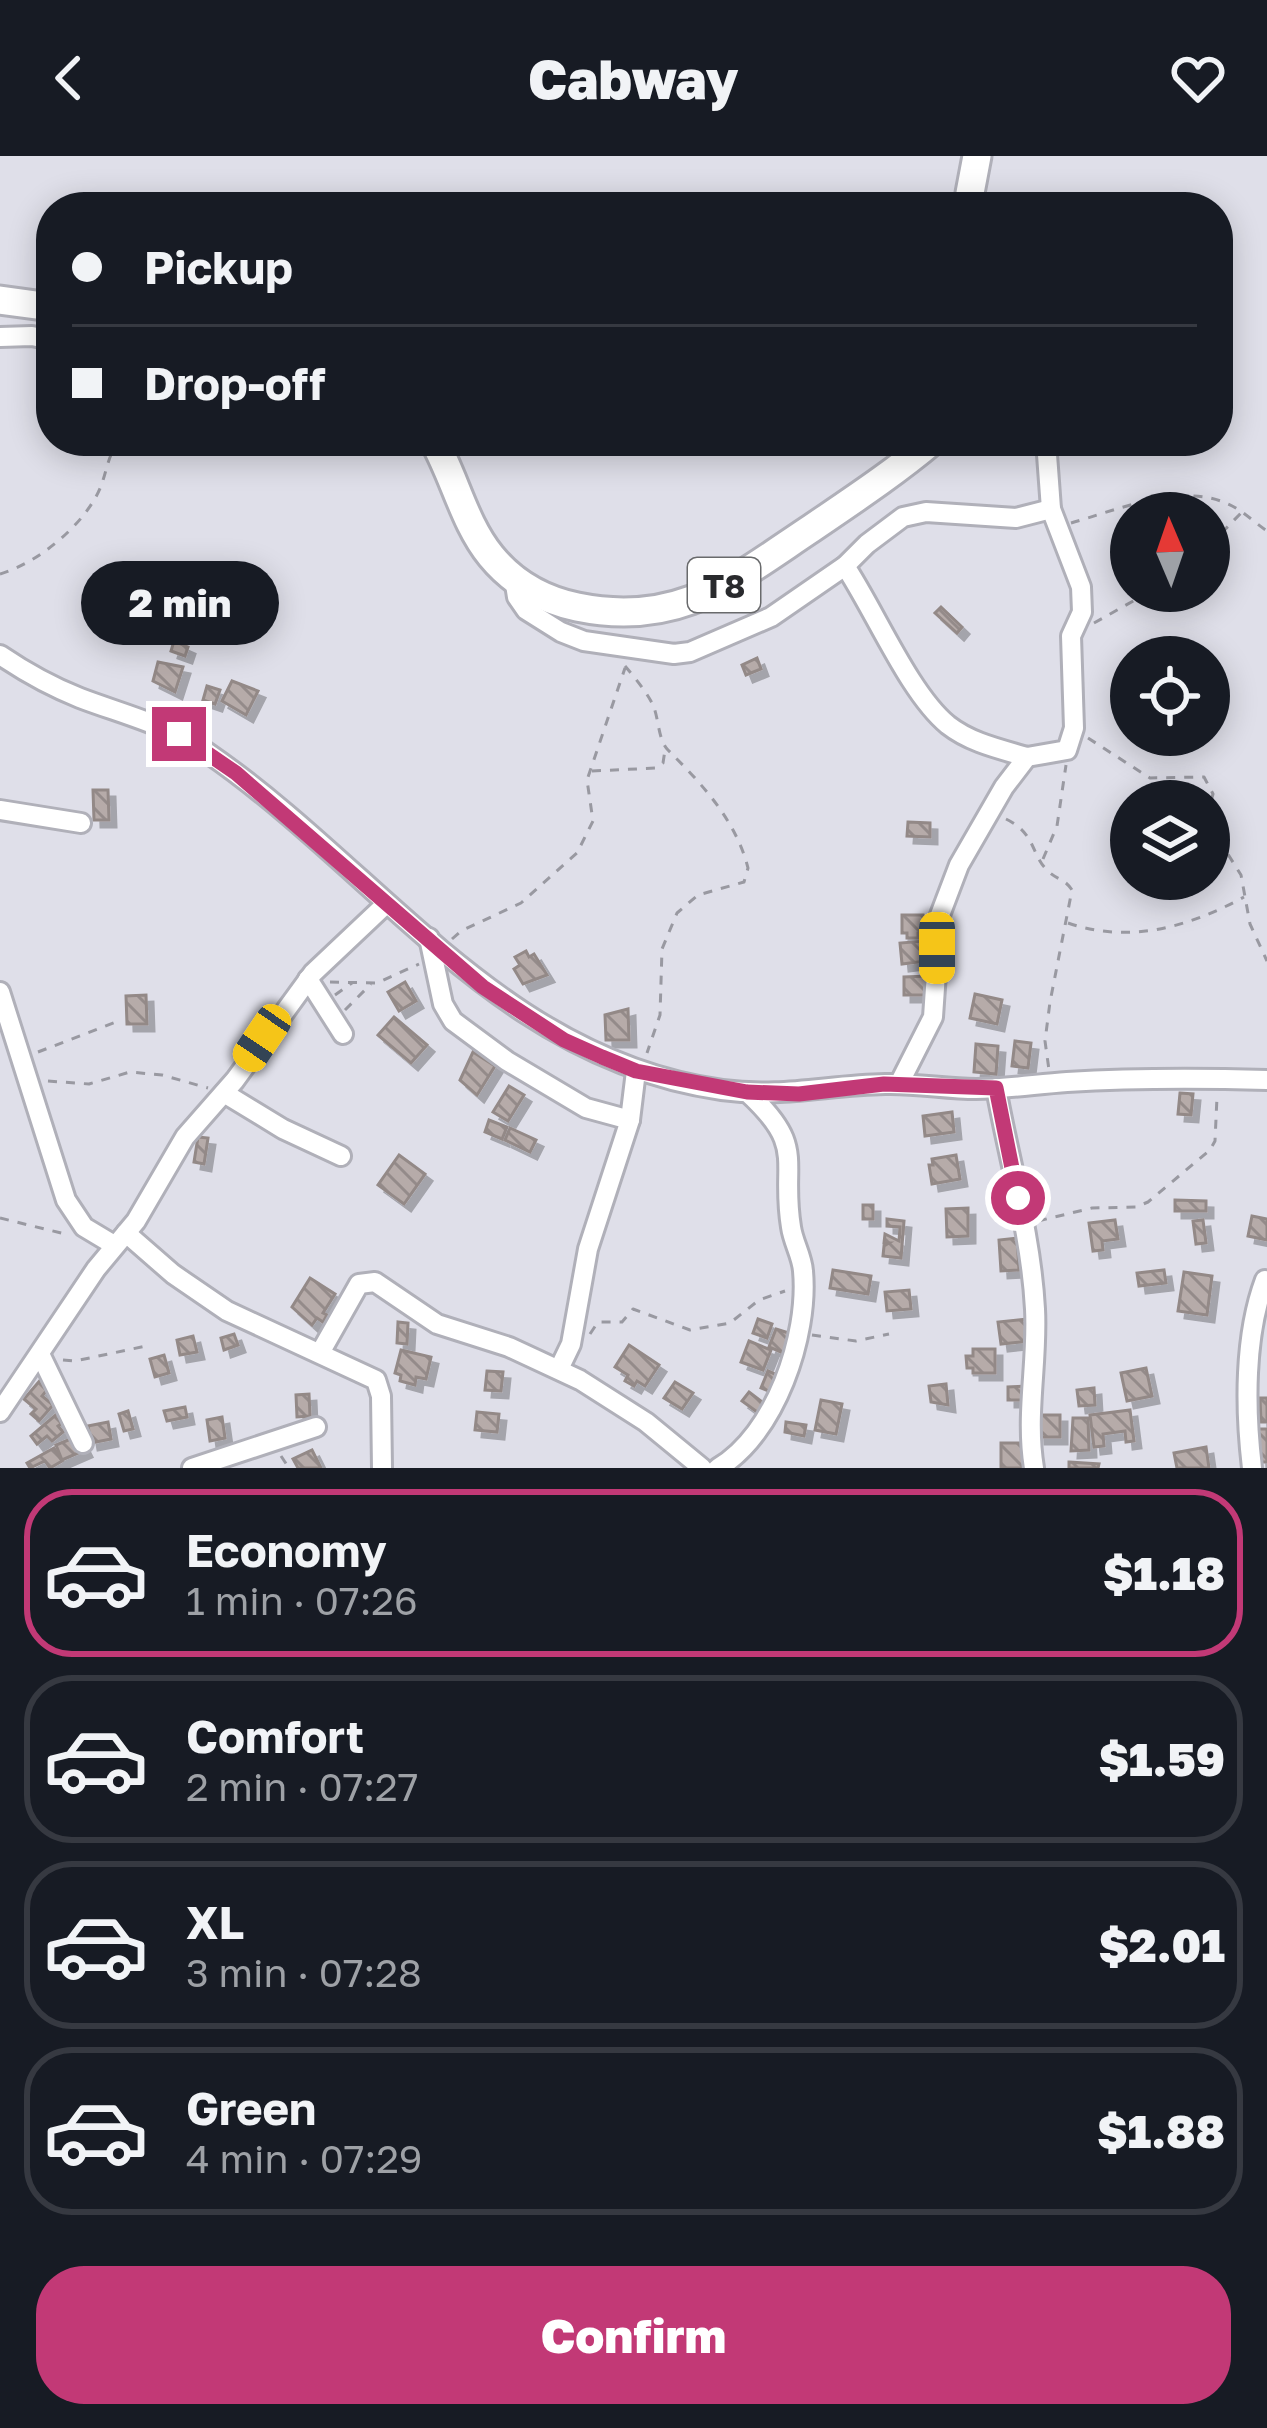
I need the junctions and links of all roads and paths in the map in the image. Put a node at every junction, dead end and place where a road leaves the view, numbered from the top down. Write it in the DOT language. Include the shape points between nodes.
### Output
graph roads {
  1 [pos="976,156"];
  2 [pos="970,192"];
  3 [pos="0,300"];
  4 [pos="36,305"];
  5 [pos="0,337"];
  6 [pos="36,337"];
  7 [pos="110,456"];
  8 [pos="441,456"];
  9 [pos="913,456"];
  10 [pos="1048,456"];
  11 [pos="1242,512"];
  12 [pos="1054,518"];
  13 [pos="1230,524"];
  14 [pos="1267,531"];
  15 [pos="845,566"];
  16 [pos="0,574"];
  17 [pos="514,578"];
  18 [pos="1113,612"];
  19 [pos="1071,636"];
  20 [pos="634,646"];
  21 [pos="0,655"];
  22 [pos="626,666"];
  23 [pos="0,673"];
  24 [pos="1075,723"];
  25 [pos="665,748"];
  26 [pos="1064,751"];
  27 [pos="1027,757"];
  28 [pos="590,770"];
  29 [pos="1206,780"];
  30 [pos="0,810"];
  31 [pos="989,813"];
  32 [pos="81,823"];
  33 [pos="1230,855"];
  34 [pos="1042,860"];
  35 [pos="1244,897"];
  36 [pos="386,905"];
  37 [pos="1066,923"];
  38 [pos="434,948"];
  39 [pos="1267,961"];
  40 [pos="309,981"];
  41 [pos="354,983"];
  42 [pos="371,983"];
  43 [pos="0,992"];
  44 [pos="334,1018"];
  45 [pos="122,1020"];
  46 [pos="12,1052"];
  47 [pos="639,1072"];
  48 [pos="1217,1079"];
  49 [pos="1267,1080"];
  50 [pos="1052,1083"];
  51 [pos="899,1084"];
  52 [pos="29,1085"];
  53 [pos="996,1088"];
  54 [pos="747,1092"];
  55 [pos="224,1093"];
  56 [pos="630,1120"];
  57 [pos="341,1156"];
  58 [pos="0,1218"];
  59 [pos="1024,1224"];
  60 [pos="114,1239"];
  61 [pos="1265,1280"];
  62 [pos="803,1285"];
  63 [pos="800,1328"];
  64 [pos="889,1334"];
  65 [pos="151,1345"];
  66 [pos="320,1352"];
  67 [pos="42,1357"];
  68 [pos="564,1362"];
  69 [pos="0,1412"];
  70 [pos="316,1427"];
  71 [pos="83,1443"];
  72 [pos="192,1468"];
  73 [pos="382,1468"];
  74 [pos="701,1468"];
  75 [pos="718,1468"];
  76 [pos="1034,1468"];
  77 [pos="1252,1468"];
  1 -- 2 [label="highway"];
  3 -- 4 [label="highway"];
  5 -- 6 [label="street"];
  7 -- 16 [label="path" via="100,489 76,520 33,560"];
  8 -- 17 [label="highway, T8" via="473,530"];
  9 -- 17 [label="highway, T8" via="700,598 642,614 611,612 560,603"];
  10 -- 12 [label="street"];
  11 -- 12 [label="path" via="1190,496"];
  11 -- 13 [label="path"];
  11 -- 14 [label="path"];
  12 -- 15 [label="street" via="903,517"];
  12 -- 19 [label="street" via="1081,587"];
  15 -- 20 [label="street" via="771,617 706,646 674,654"];
  15 -- 27 [label="street" via="946,723"];
  17 -- 20 [label="street" via="517,598 541,622 584,641"];
  18 -- 19 [label="path"];
  19 -- 24 [label="street"];
  20 -- 22 [label="path"];
  21 -- 23 [label="street"];
  21 -- 36 [label="street" via="73,696 203,749"];
  22 -- 25 [label="path" via="654,708"];
  22 -- 28 [label="path"];
  24 -- 26 [label="street"];
  24 -- 29 [label="path" via="1150,778"];
  25 -- 28 [label="path" via="656,768"];
  25 -- 47 [label="path" via="708,792 748,868 744,882 686,904 668,930 659,1015"];
  26 -- 27 [label="street"];
  26 -- 34 [label="path" via="1057,826"];
  27 -- 31 [label="street"];
  28 -- 38 [label="path" via="593,821 569,863 521,903"];
  30 -- 32 [label="street"];
  31 -- 34 [label="path" via="1027,832"];
  31 -- 51 [label="street" via="944,901 933,1017"];
  33 -- 35 [label="path"];
  34 -- 37 [label="path" via="1072,890"];
  35 -- 37 [label="path" via="1199,921 1156,930 1111,933"];
  35 -- 39 [label="path"];
  36 -- 38 [label="street"];
  36 -- 40 [label="street"];
  37 -- 50 [label="path" via="1045,1042"];
  38 -- 42 [label="path"];
  38 -- 47 [label="street" via="564,1040"];
  38 -- 56 [label="street" via="443,1004 462,1029 586,1108"];
  40 -- 41 [label="path"];
  40 -- 44 [label="street"];
  40 -- 55 [label="street"];
  41 -- 42 [label="path"];
  41 -- 44 [label="path"];
  42 -- 44 [label="path"];
  43 -- 46 [label="street"];
  45 -- 46 [label="path" via="57,1046"];
  46 -- 52 [label="street"];
  47 -- 54 [label="street"];
  47 -- 56 [label="street"];
  48 -- 49 [label="street"];
  48 -- 50 [label="street"];
  48 -- 59 [label="path" via="1210,1150 1148,1202"];
  50 -- 53 [label="street"];
  51 -- 53 [label="street"];
  51 -- 54 [label="street"];
  52 -- 55 [label="path" via="89,1084 130,1072"];
  52 -- 60 [label="street" via="70,1209 84,1227"];
  53 -- 59 [label="street"];
  54 -- 62 [label="street" via="784,1135"];
  55 -- 57 [label="street"];
  55 -- 60 [label="street"];
  56 -- 68 [label="street" via="588,1249"];
  58 -- 60 [label="path"];
  59 -- 76 [label="street" via="1035,1307"];
  60 -- 66 [label="street" via="227,1311"];
  60 -- 67 [label="street"];
  61 -- 77 [label="street" via="1249,1384"];
  62 -- 63 [label="street"];
  62 -- 68 [label="path" via="759,1300 724,1326 685,1330 630,1310 622,1322 598,1322"];
  63 -- 64 [label="path" via="844,1341"];
  63 -- 75 [label="street" via="786,1376 752,1440"];
  65 -- 67 [label="path" via="75,1361"];
  66 -- 68 [label="street" via="366,1280 437,1324"];
  66 -- 73 [label="street" via="376,1380"];
  67 -- 69 [label="street"];
  67 -- 71 [label="street"];
  68 -- 74 [label="street"];
  70 -- 72 [label="street"];
}
